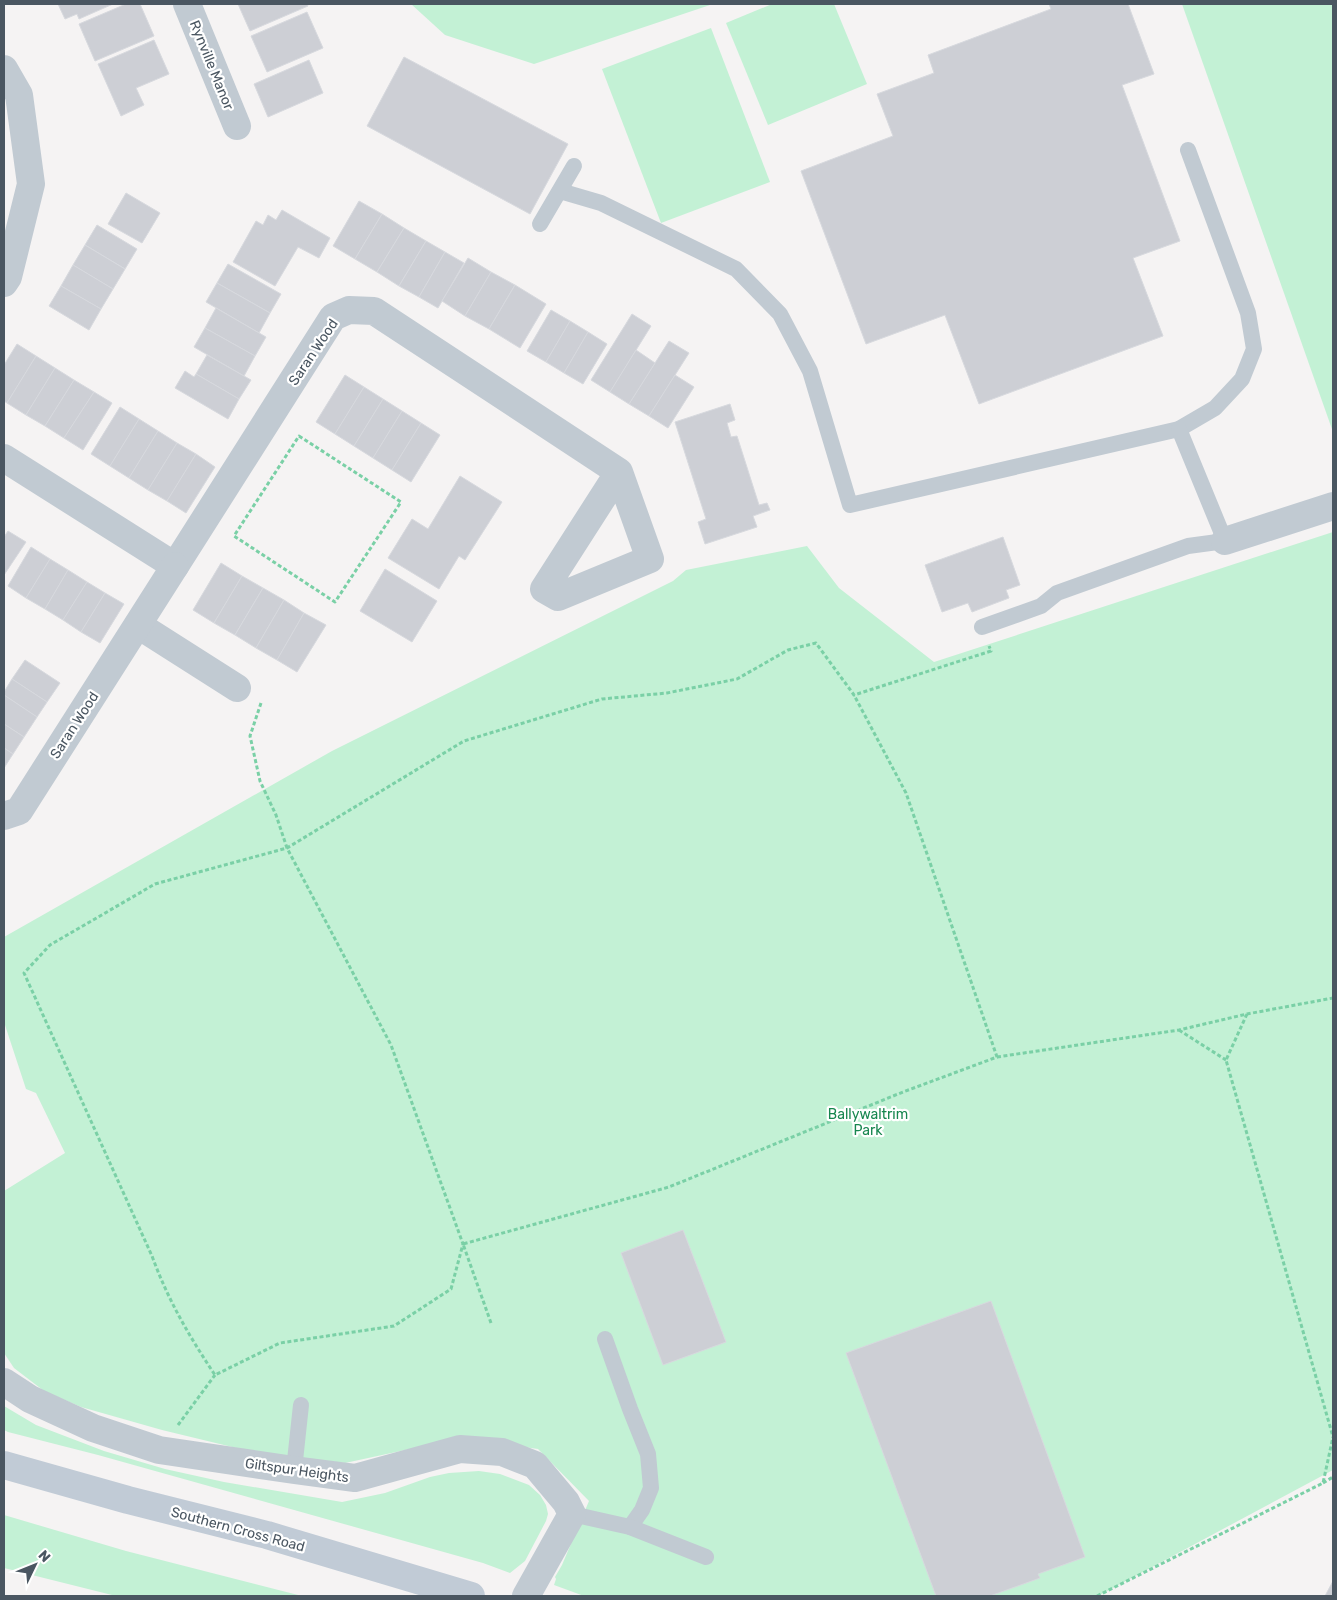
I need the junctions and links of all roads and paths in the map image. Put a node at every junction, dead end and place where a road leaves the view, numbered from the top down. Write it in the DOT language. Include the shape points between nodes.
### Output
graph roads {
  1 [pos="187,4"];
  2 [pos="4,69"];
  3 [pos="237,126"];
  4 [pos="1188,150"];
  5 [pos="574,166"];
  6 [pos="560,191"];
  7 [pos="540,224"];
  8 [pos="4,283"];
  9 [pos="1179,429"];
  10 [pos="300,436"];
  11 [pos="4,458"];
  12 [pos="619,472"];
  13 [pos="1333,506"];
  14 [pos="1225,541"];
  15 [pos="175,566"];
  16 [pos="138,625"];
  17 [pos="982,627"];
  18 [pos="237,688"];
  19 [pos="854,695"];
  20 [pos="261,700"];
  21 [pos="4,816"];
  22 [pos="287,848"];
  23 [pos="1333,998"];
  24 [pos="1247,1014"];
  25 [pos="1179,1030"];
  26 [pos="997,1056"];
  27 [pos="1226,1060"];
  28 [pos="463,1244"];
  29 [pos="491,1323"];
  30 [pos="605,1339"];
  31 [pos="215,1375"];
  32 [pos="4,1382"];
  33 [pos="301,1405"];
  34 [pos="1333,1437"];
  35 [pos="160,1450"];
  36 [pos="4,1465"];
  37 [pos="294,1470"];
  38 [pos="1333,1477"];
  39 [pos="1323,1483"];
  40 [pos="572,1514"];
  41 [pos="630,1527"];
  42 [pos="706,1557"];
  43 [pos="471,1596"];
  44 [pos="526,1596"];
  45 [pos="1097,1596"];
  1 -- 3 [label="street, Rynville Manor"];
  2 -- 8 [label="street" via="19,94 31,184"];
  4 -- 9 [label="lane" via="1248,313 1254,349 1242,379 1215,408"];
  5 -- 6 [label="lane"];
  6 -- 7 [label="lane"];
  6 -- 9 [label="lane" via="601,203 736,269 780,314 810,370 850,506"];
  9 -- 14 [label="lane"];
  10 -- 10 [label="path" via="401,502 336,602 234,536"];
  11 -- 15 [label="street"];
  12 -- 12 [label="street" via="650,558 558,597 544,589"];
  12 -- 15 [label="street, Saran Wood" via="374,311 349,310 333,317"];
  13 -- 14 [label="street"];
  14 -- 17 [label="lane" via="1188,546 1056,593 1041,606"];
  15 -- 16 [label="street, Saran Wood"];
  16 -- 18 [label="street"];
  16 -- 21 [label="street, Saran Wood" via="19,811"];
  17 -- 19 [label="path" via="991,652"];
  19 -- 22 [label="path" via="816,643 788,650 737,679 666,693 602,699 464,741"];
  19 -- 26 [label="path" via="906,793"];
  20 -- 22 [label="path" via="250,736 260,781"];
  22 -- 28 [label="path" via="391,1044"];
  22 -- 31 [label="path" via="154,884 50,944 24,973 162,1282 189,1336"];
  23 -- 24 [label="path"];
  24 -- 25 [label="path"];
  24 -- 27 [label="path"];
  25 -- 26 [label="path"];
  25 -- 27 [label="path"];
  26 -- 28 [label="path" via="669,1187"];
  27 -- 34 [label="path"];
  28 -- 29 [label="path"];
  28 -- 31 [label="path" via="451,1289 394,1326 280,1343"];
  30 -- 41 [label="lane" via="648,1454 651,1488 642,1510"];
  31 -- 35 [label="path"];
  32 -- 35 [label="street, Giltspur Heights" via="30,1399 92,1428"];
  33 -- 37 [label="lane"];
  34 -- 39 [label="path"];
  35 -- 37 [label="street, Giltspur Heights"];
  36 -- 43 [label="main road, Southern Cross Road" via="267,1535"];
  37 -- 40 [label="street, Giltspur Heights" via="355,1478 460,1449 502,1452 535,1465"];
  38 -- 39 [label="path"];
  39 -- 45 [label="path"];
  40 -- 41 [label="lane"];
  40 -- 44 [label="street"];
  41 -- 42 [label="lane"];
}
